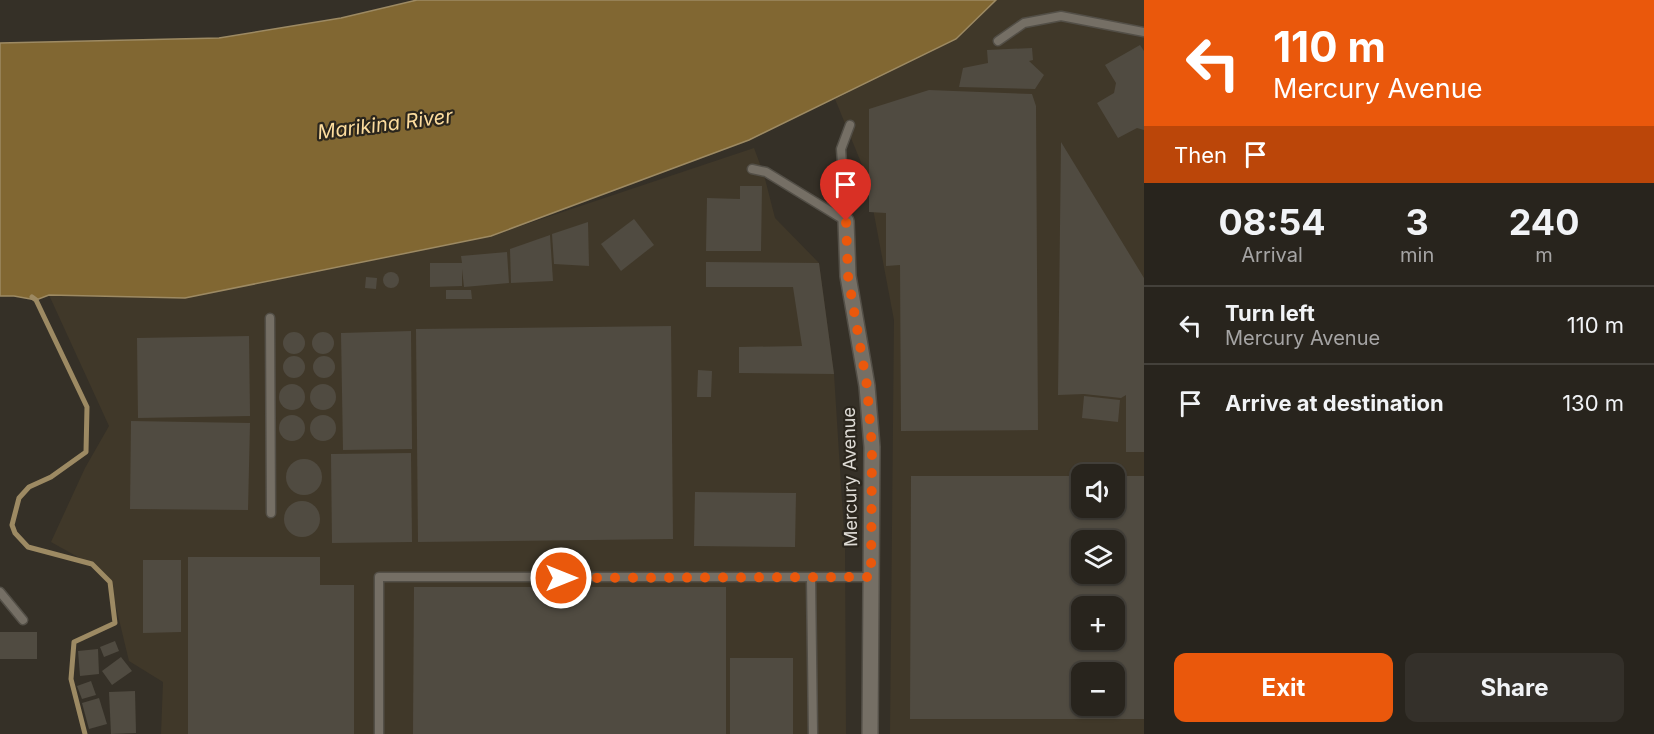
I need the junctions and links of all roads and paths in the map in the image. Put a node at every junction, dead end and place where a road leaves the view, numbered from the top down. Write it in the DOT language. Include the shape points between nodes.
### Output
graph roads {
  1 [pos="1144,32"];
  2 [pos="998,41"];
  3 [pos="850,126"];
  4 [pos="752,169"];
  5 [pos="846,221"];
  6 [pos="270,318"];
  7 [pos="271,513"];
  8 [pos="871,577"];
  9 [pos="811,578"];
  10 [pos="0,592"];
  11 [pos="22,620"];
  12 [pos="379,734"];
  13 [pos="813,734"];
  14 [pos="870,734"];
  1 -- 2 [label="lane" via="1061,16 1024,23"];
  3 -- 5 [label="lane" via="841,149"];
  4 -- 5 [label="lane" via="766,172"];
  5 -- 8 [label="street, Mercury Avenue" via="848,276 867,386 872,447"];
  6 -- 7 [label="lane"];
  8 -- 9 [label="lane"];
  8 -- 14 [label="street, Mercury Avenue"];
  9 -- 12 [label="lane" via="379,577"];
  9 -- 13 [label="lane"];
  10 -- 11 [label="lane"];
}
